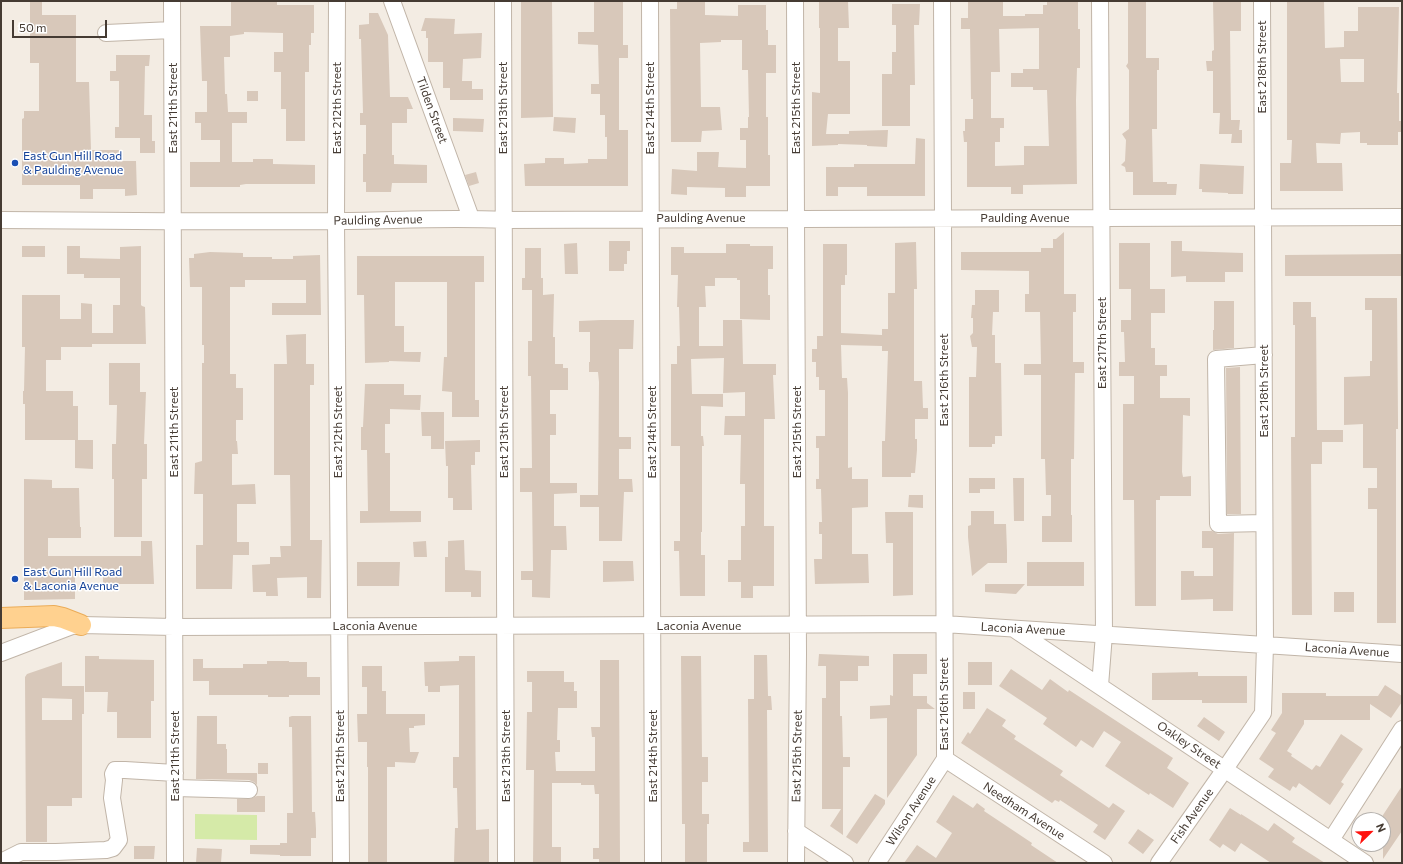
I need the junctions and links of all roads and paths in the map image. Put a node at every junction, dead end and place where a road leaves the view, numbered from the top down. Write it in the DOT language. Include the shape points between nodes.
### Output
graph roads {
  1 [pos="172,1"];
  2 [pos="338,1"];
  3 [pos="392,1"];
  4 [pos="503,1"];
  5 [pos="650,1"];
  6 [pos="795,1"];
  7 [pos="942,1"];
  8 [pos="1100,1"];
  9 [pos="1262,1"];
  10 [pos="172,30"];
  11 [pos="106,33"];
  12 [pos="1402,217"];
  13 [pos="471,218"];
  14 [pos="797,218"];
  15 [pos="944,218"];
  16 [pos="1101,218"];
  17 [pos="1263,218"];
  18 [pos="650,219"];
  19 [pos="1,220"];
  20 [pos="503,220"];
  21 [pos="336,221"];
  22 [pos="173,222"];
  23 [pos="1264,355"];
  24 [pos="1264,523"];
  25 [pos="1,618"];
  26 [pos="944,624"];
  27 [pos="82,625"];
  28 [pos="798,625"];
  29 [pos="505,626"];
  30 [pos="652,626"];
  31 [pos="174,627"];
  32 [pos="340,627"];
  33 [pos="1013,628"];
  34 [pos="1104,634"];
  35 [pos="1265,645"];
  36 [pos="1,653"];
  37 [pos="1402,654"];
  38 [pos="1100,686"];
  39 [pos="1402,729"];
  40 [pos="945,759"];
  41 [pos="1225,769"];
  42 [pos="175,780"];
  43 [pos="249,790"];
  44 [pos="796,831"];
  45 [pos="1331,840"];
  46 [pos="1,862"];
  47 [pos="175,863"];
  48 [pos="341,863"];
  49 [pos="506,863"];
  50 [pos="653,863"];
  51 [pos="796,863"];
  52 [pos="845,863"];
  53 [pos="877,863"];
  54 [pos="1104,863"];
  55 [pos="1160,863"];
  56 [pos="1365,863"];
  1 -- 10 [label="street, East 211th Street"];
  2 -- 21 [label="street, East 212th Street"];
  3 -- 13 [label="street, Tilden Street"];
  4 -- 20 [label="street, East 213th Street"];
  5 -- 18 [label="street, East 214th Street"];
  6 -- 14 [label="street, East 215th Street"];
  7 -- 15 [label="street, East 216th Street"];
  8 -- 16 [label="street, East 217th Street"];
  9 -- 17 [label="street, East 218th Street"];
  10 -- 11 [label="street"];
  10 -- 22 [label="street, East 211th Street"];
  12 -- 17 [label="street, Paulding Avenue"];
  13 -- 20 [label="street, Paulding Avenue"];
  13 -- 21 [label="street, Paulding Avenue"];
  14 -- 15 [label="street, Paulding Avenue"];
  14 -- 18 [label="street, Paulding Avenue"];
  14 -- 28 [label="street, East 215th Street"];
  15 -- 16 [label="street, Paulding Avenue"];
  15 -- 26 [label="street, East 216th Street"];
  16 -- 17 [label="street, Paulding Avenue"];
  16 -- 34 [label="street, East 217th Street"];
  17 -- 23 [label="street, East 218th Street"];
  18 -- 20 [label="street, Paulding Avenue"];
  18 -- 30 [label="street, East 214th Street"];
  19 -- 22 [label="street, Paulding Avenue"];
  20 -- 29 [label="street, East 213th Street"];
  21 -- 22 [label="street, Paulding Avenue"];
  21 -- 32 [label="street, East 212th Street"];
  22 -- 31 [label="street, East 211th Street"];
  23 -- 24 [label="street, East 218th Street"];
  23 -- 24 [label="street" via="1216,359 1218,524"];
  24 -- 35 [label="street, East 218th Street"];
  25 -- 27 [label="main road" via="54,616"];
  26 -- 28 [label="street, Laconia Avenue"];
  26 -- 33 [label="street, Laconia Avenue"];
  26 -- 40 [label="street, East 216th Street"];
  27 -- 31 [label="street, Laconia Avenue"];
  27 -- 36 [label="street, Laconia Avenue" via="64,629"];
  28 -- 30 [label="street, Laconia Avenue"];
  28 -- 44 [label="street, East 215th Street"];
  29 -- 30 [label="street, Laconia Avenue"];
  29 -- 32 [label="street, Laconia Avenue"];
  29 -- 49 [label="street, East 213th Street"];
  30 -- 50 [label="street, East 214th Street"];
  31 -- 32 [label="street, Laconia Avenue"];
  31 -- 42 [label="street, East 211th Street"];
  32 -- 48 [label="street, East 212th Street"];
  33 -- 34 [label="street, Laconia Avenue"];
  33 -- 38 [label="street, Oakley Street"];
  34 -- 35 [label="street, Laconia Avenue"];
  34 -- 38 [label="street, East 217th Street"];
  35 -- 37 [label="street, Laconia Avenue"];
  35 -- 41 [label="street, East 218th Street" via="1262,713"];
  38 -- 41 [label="street, Oakley Street"];
  39 -- 45 [label="street"];
  40 -- 53 [label="street, Wilson Avenue"];
  40 -- 54 [label="street, Needham Avenue"];
  41 -- 45 [label="street, Oakley Street"];
  41 -- 55 [label="street, Fish Avenue"];
  42 -- 43 [label="street"];
  42 -- 46 [label="street" via="115,770 112,798 119,840 113,848 70,852 21,852"];
  42 -- 47 [label="street, East 211th Street"];
  44 -- 51 [label="street, East 215th Street"];
  44 -- 52 [label="street"];
  45 -- 56 [label="street, Oakley Street"];
}
